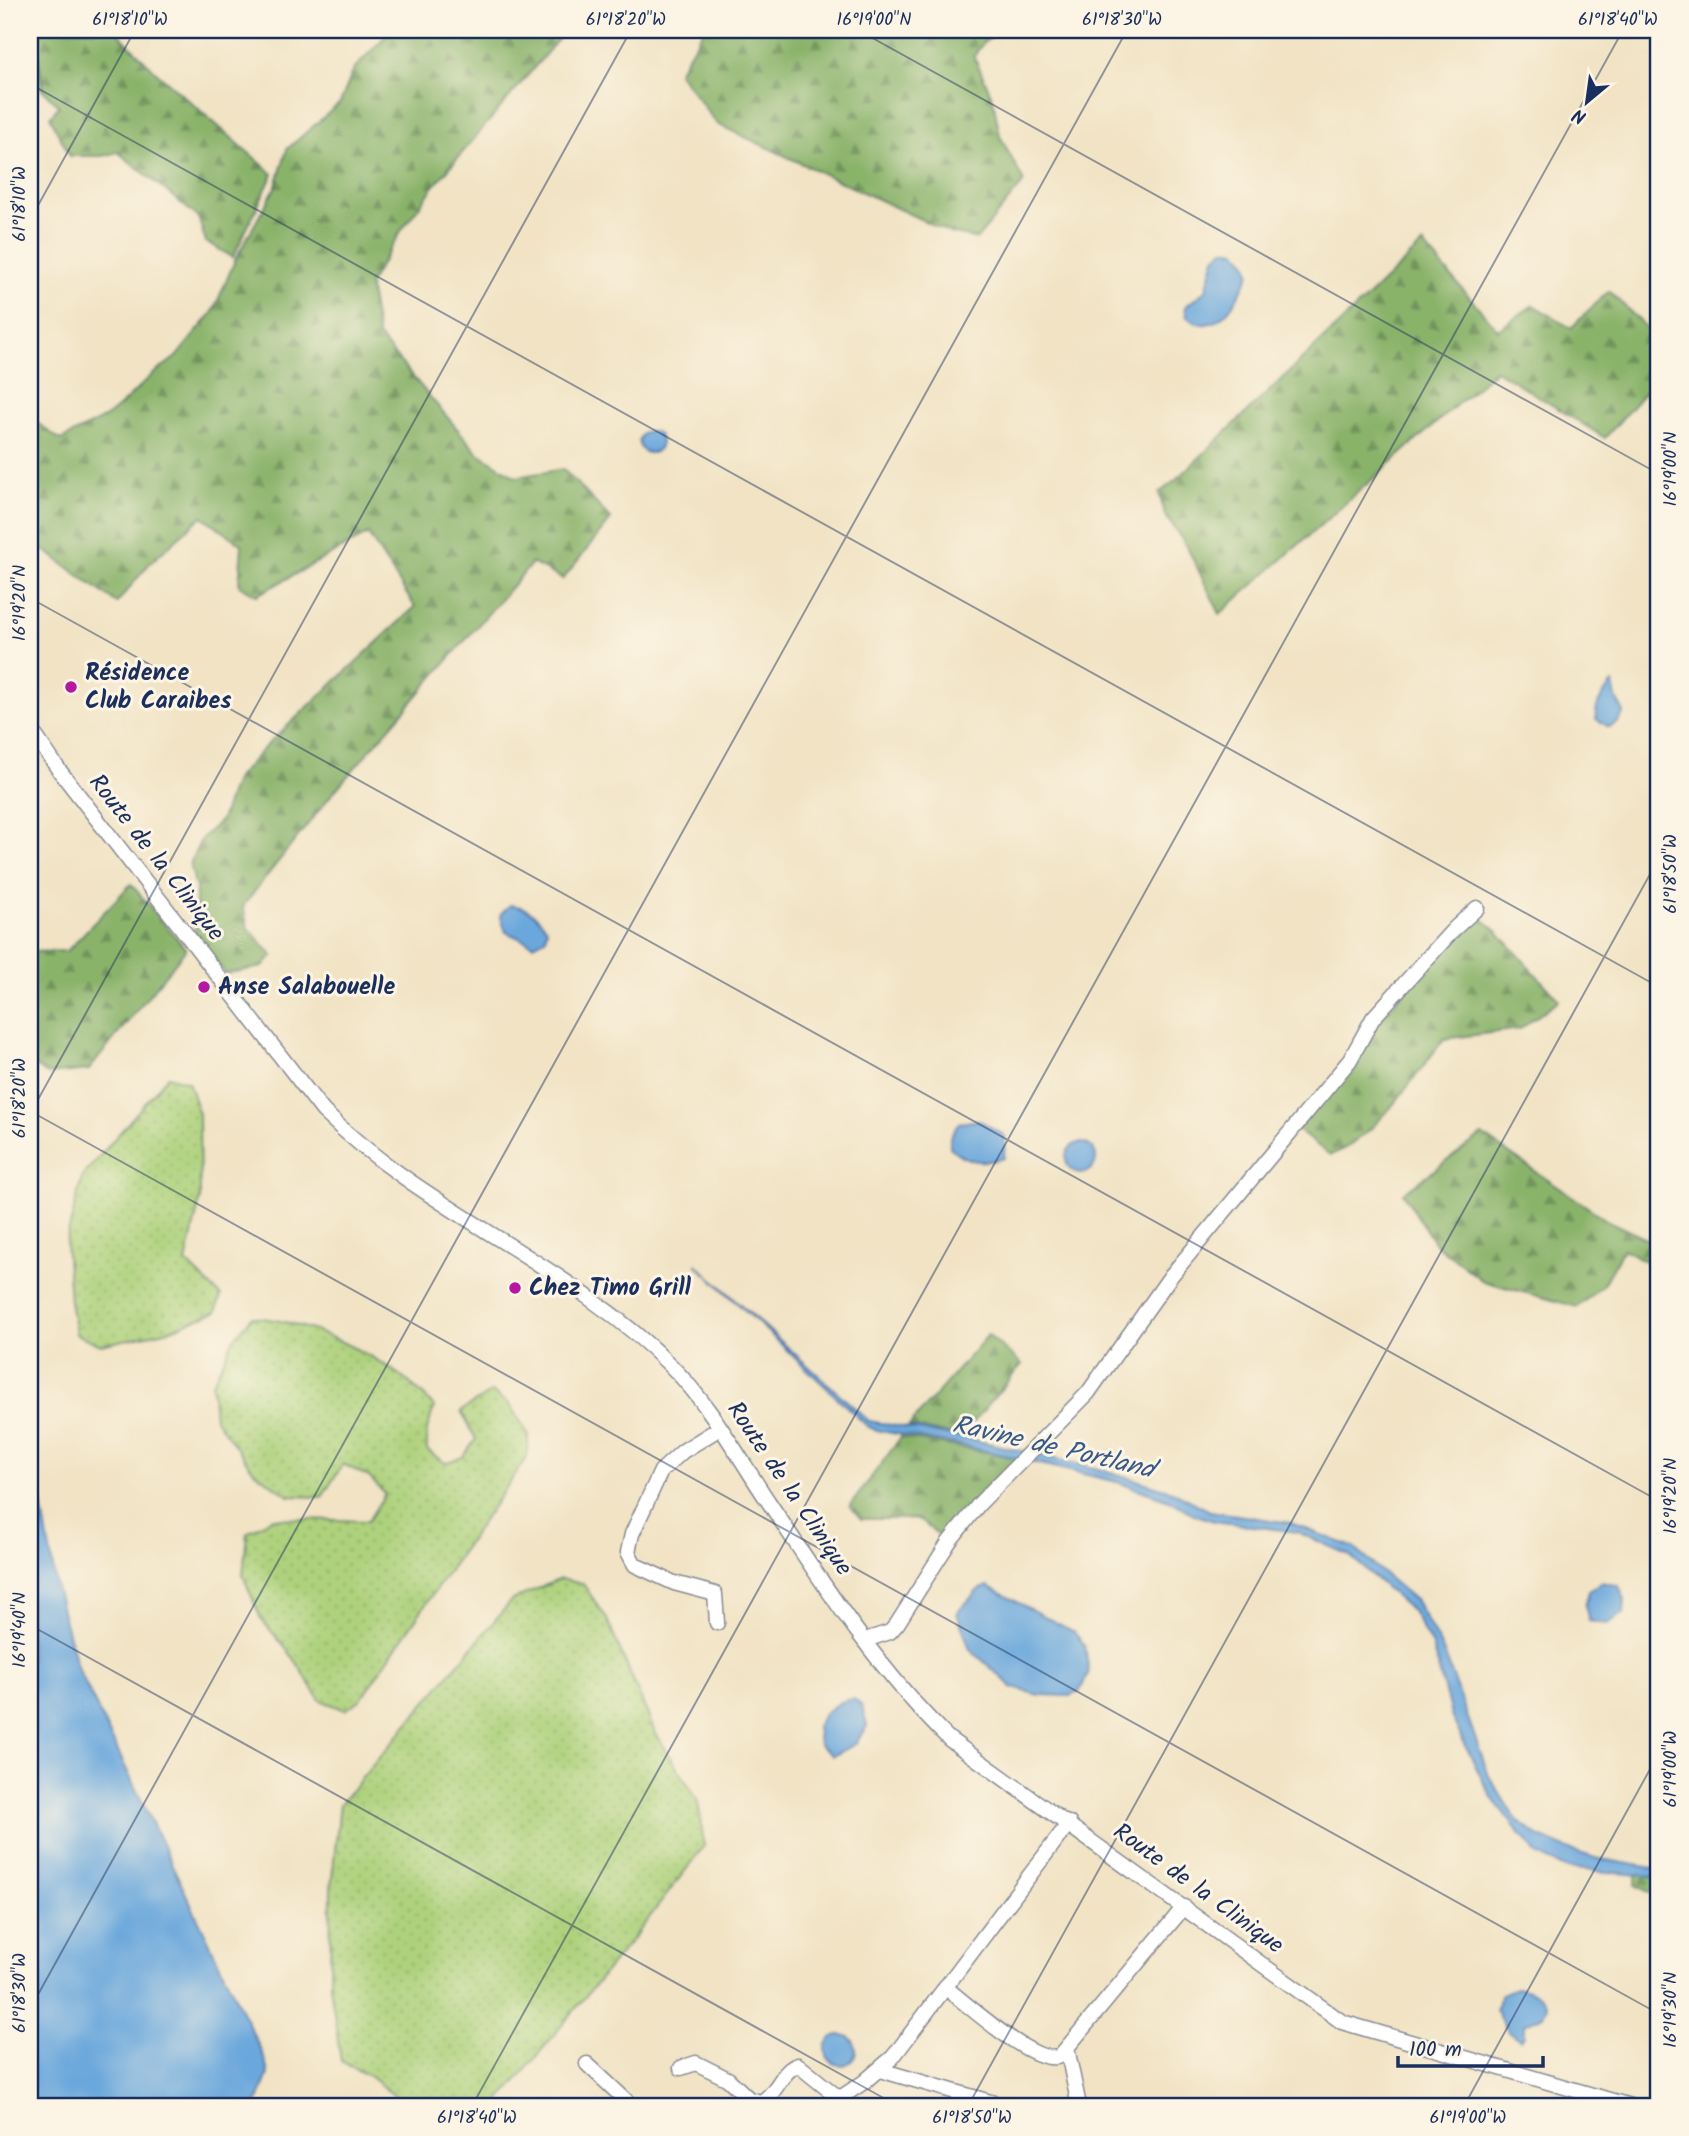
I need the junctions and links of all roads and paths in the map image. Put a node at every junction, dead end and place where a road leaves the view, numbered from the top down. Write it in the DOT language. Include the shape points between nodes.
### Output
graph roads {
  1 [pos="30,728"];
  2 [pos="1477,908"];
  3 [pos="720,1428"];
  4 [pos="717,1623"];
  5 [pos="865,1640"];
  6 [pos="1069,1823"];
  7 [pos="1184,1907"];
  8 [pos="945,1987"];
  9 [pos="1067,2048"];
  10 [pos="587,2064"];
  11 [pos="681,2068"];
  12 [pos="880,2070"];
  13 [pos="834,2102"];
  14 [pos="632,2106"];
  15 [pos="1004,2106"];
  16 [pos="1079,2106"];
  17 [pos="1630,2106"];
  1 -- 3 [label="street, Route de la Clinique" via="323,1111 363,1147 634,1333 685,1381"];
  2 -- 5 [label="street" via="1373,1018 1350,1060 1170,1277 1088,1393 979,1504 897,1624 890,1632"];
  3 -- 4 [label="street" via="682,1451 661,1471 628,1552 635,1565 674,1583 715,1594"];
  3 -- 5 [label="street, Route de la Clinique"];
  5 -- 6 [label="street, Route de la Clinique" via="909,1699 949,1739"];
  6 -- 7 [label="street, Route de la Clinique"];
  6 -- 8 [label="street"];
  7 -- 9 [label="street"];
  7 -- 17 [label="street, Route de la Clinique" via="1347,2024"];
  8 -- 9 [label="street" via="1038,2056 1054,2059"];
  8 -- 12 [label="street"];
  9 -- 16 [label="street"];
  10 -- 14 [label="street"];
  11 -- 13 [label="street" via="696,2063 728,2079 749,2099 761,2102 798,2064"];
  12 -- 13 [label="street"];
  12 -- 15 [label="street"];
}
